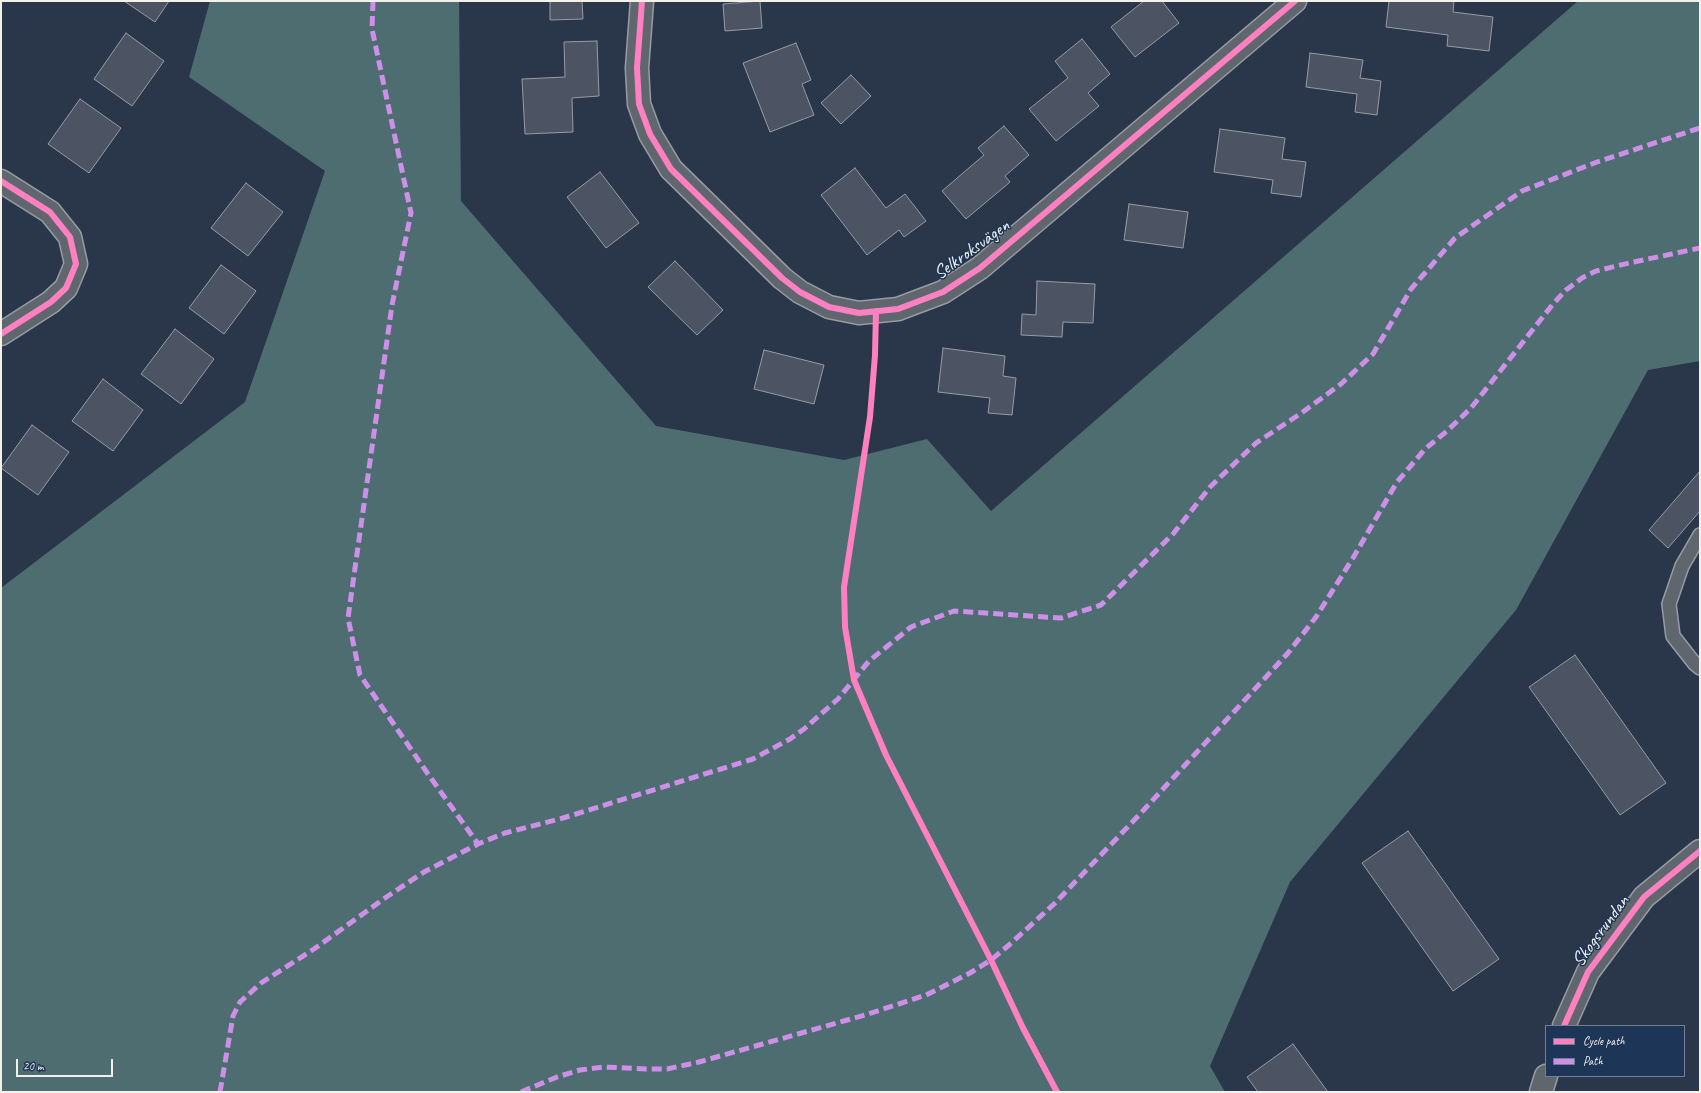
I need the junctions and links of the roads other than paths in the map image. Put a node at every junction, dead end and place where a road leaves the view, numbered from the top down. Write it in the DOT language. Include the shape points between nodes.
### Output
graph roads {
  1 [pos="642,1"];
  2 [pos="1295,1"];
  3 [pos="1,181"];
  4 [pos="1,334"];
  5 [pos="1700,535"];
  6 [pos="1700,668"];
  7 [pos="1700,851"];
  8 [pos="1564,1025"];
  9 [pos="1546,1077"];
  10 [pos="1542,1092"];
  1 -- 2 [label="street, Selkroksvägen" via="637,68 639,104 650,134 672,169 782,278 800,292 829,307 859,313 898,309 943,292 980,268"];
  3 -- 4 [label="street" via="50,212 70,237 76,264 66,288 51,302"];
  5 -- 6 [label="lane" via="1682,566 1669,604 1673,636"];
  7 -- 8 [label="street, Skogsrundan" via="1644,897 1588,972"];
  9 -- 10 [label="street"];
}
